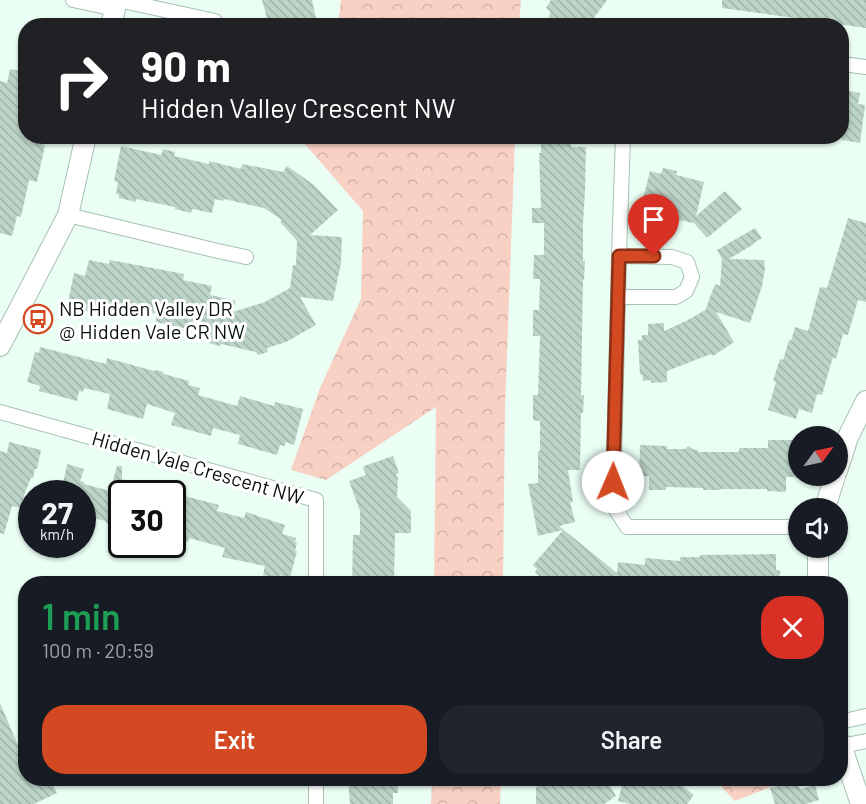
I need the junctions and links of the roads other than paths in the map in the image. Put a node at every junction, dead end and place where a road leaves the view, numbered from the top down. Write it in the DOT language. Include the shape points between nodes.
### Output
graph roads {
  1 [pos="73,0"];
  2 [pos="115,9"];
  3 [pos="190,18"];
  4 [pos="849,65"];
  5 [pos="866,67"];
  6 [pos="84,144"];
  7 [pos="623,144"];
  8 [pos="68,215"];
  9 [pos="246,256"];
  10 [pos="619,256"];
  11 [pos="618,297"];
  12 [pos="0,346"];
  13 [pos="866,401"];
  14 [pos="0,412"];
  15 [pos="848,437"];
  16 [pos="788,526"];
  17 [pos="818,558"];
  18 [pos="316,576"];
  19 [pos="818,576"];
  20 [pos="866,716"];
  21 [pos="848,720"];
  22 [pos="866,741"];
  23 [pos="848,743"];
  24 [pos="848,765"];
  25 [pos="316,786"];
  26 [pos="316,804"];
  27 [pos="861,804"];
  1 -- 2 [label="street"];
  2 -- 3 [label="street"];
  4 -- 5 [label="street"];
  6 -- 8 [label="street"];
  7 -- 10 [label="street"];
  8 -- 9 [label="street"];
  8 -- 12 [label="street"];
  10 -- 11 [label="street"];
  10 -- 11 [label="street" via="672,257 687,262 692,277 686,291 676,297"];
  11 -- 16 [label="street" via="613,505 627,526"];
  13 -- 15 [label="street"];
  14 -- 18 [label="street, Hidden Vale Crescent NW" via="316,500"];
  17 -- 19 [label="street"];
  20 -- 21 [label="street"];
  22 -- 23 [label="street"];
  24 -- 27 [label="street"];
  25 -- 26 [label="street"];
}
